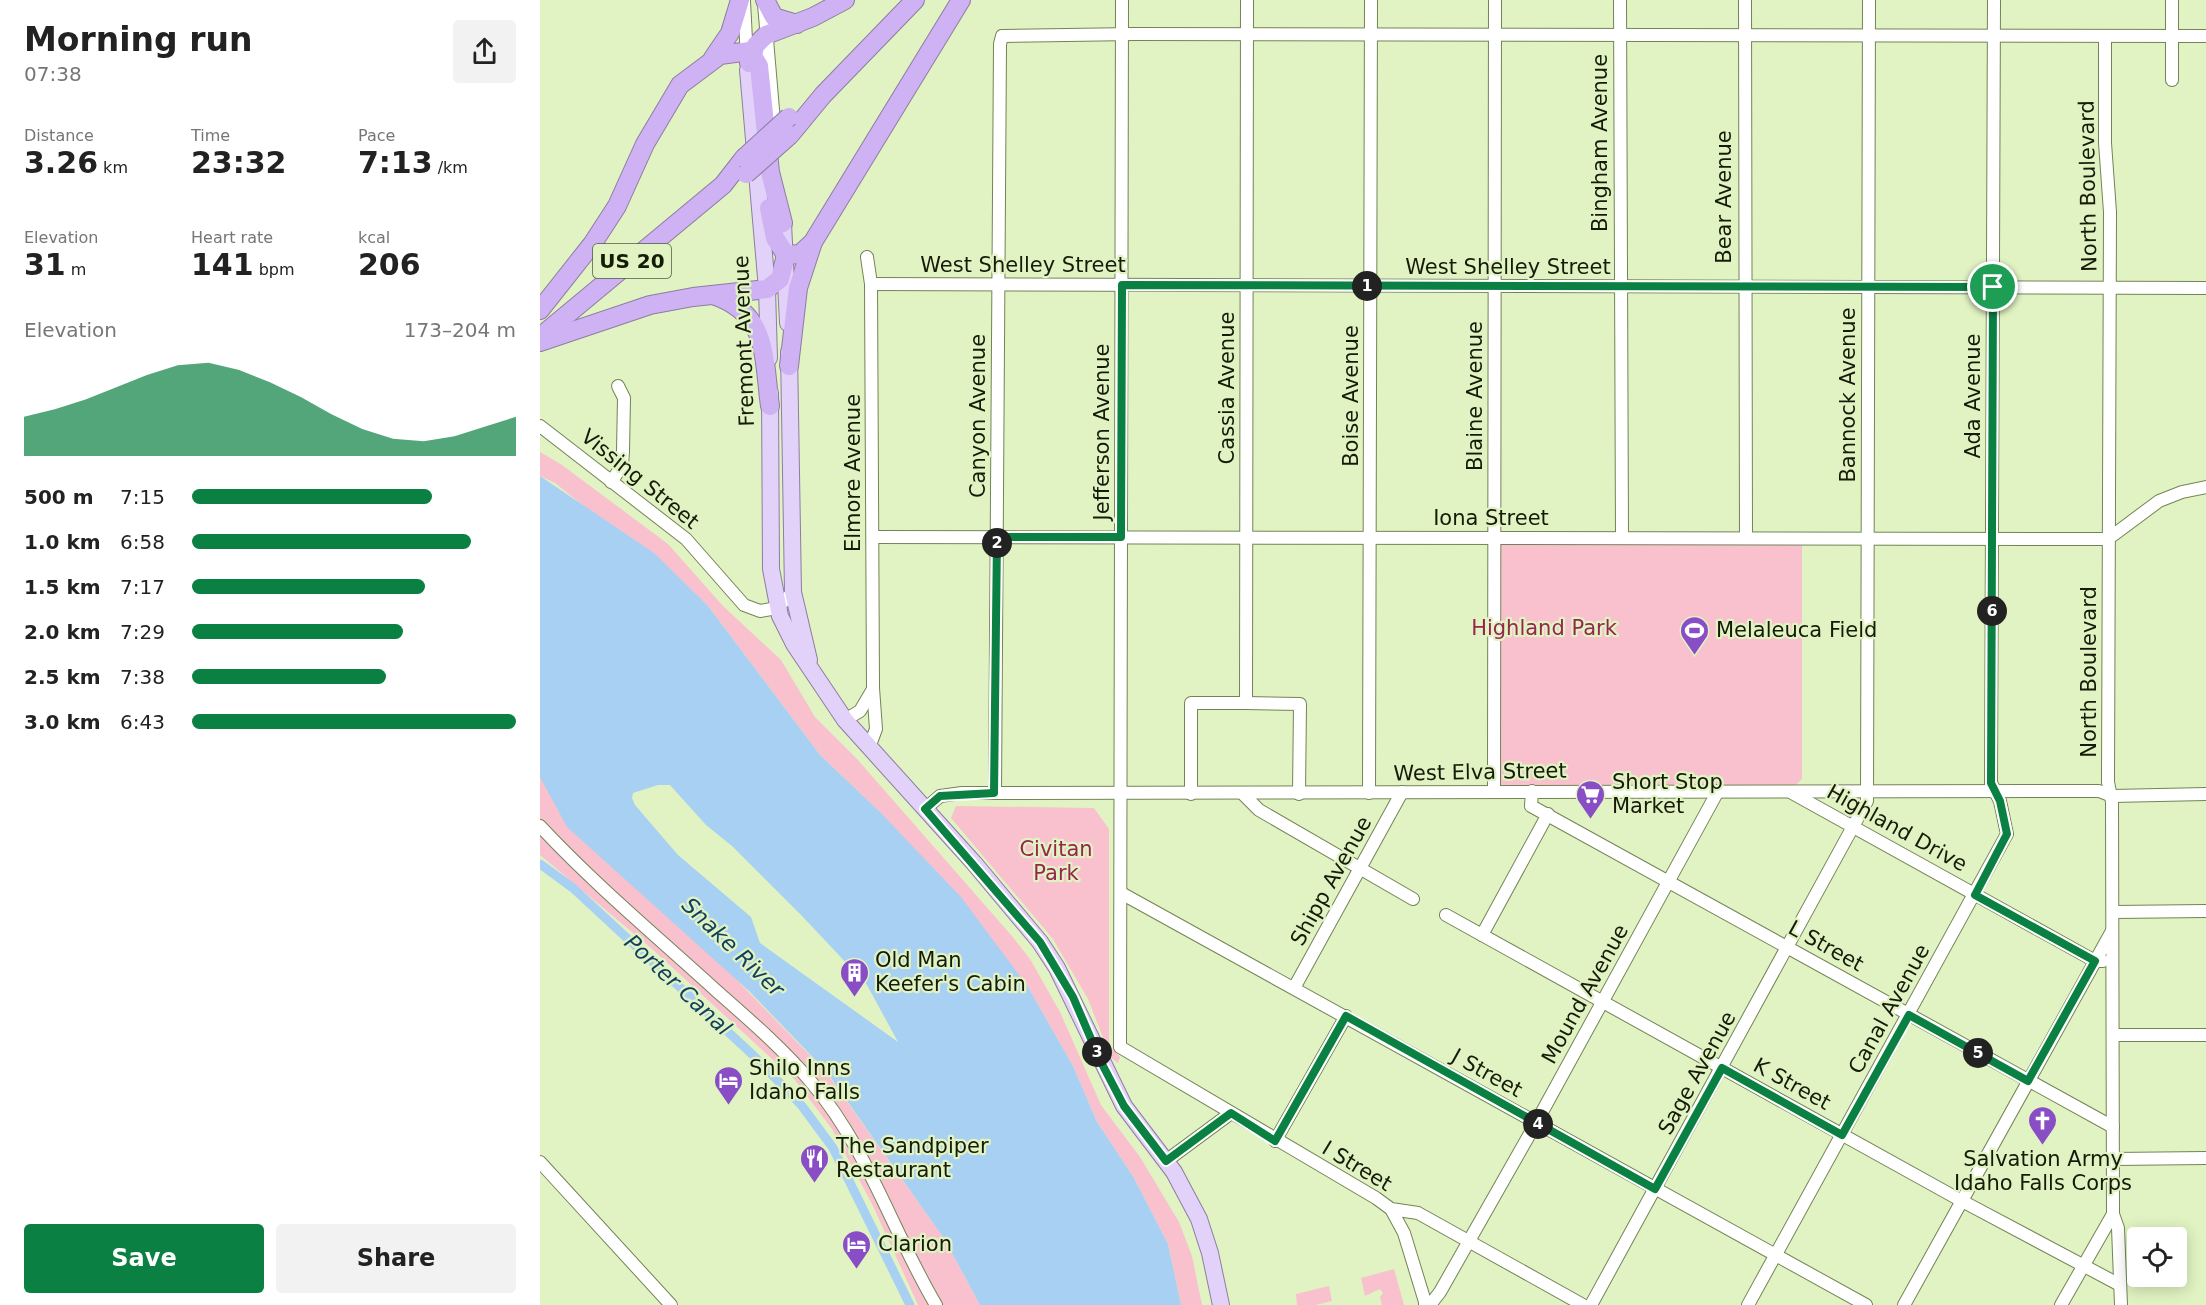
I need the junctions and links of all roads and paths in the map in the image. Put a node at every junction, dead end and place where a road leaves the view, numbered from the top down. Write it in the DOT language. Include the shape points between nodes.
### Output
graph roads {
  1 [pos="742,0"];
  2 [pos="764,0"];
  3 [pos="845,0"];
  4 [pos="915,0"];
  5 [pos="961,0"];
  6 [pos="1122,0"];
  7 [pos="1247,0"];
  8 [pos="1371,0"];
  9 [pos="1496,0"];
  10 [pos="1620,0"];
  11 [pos="1745,0"];
  12 [pos="1869,0"];
  13 [pos="1994,0"];
  14 [pos="2172,0"];
  15 [pos="797,24"];
  16 [pos="1122,34"];
  17 [pos="1247,34"];
  18 [pos="1371,34"];
  19 [pos="1495,34"];
  20 [pos="766,35"];
  21 [pos="1620,35"];
  22 [pos="1744,35"];
  23 [pos="1869,35"];
  24 [pos="1994,36"];
  25 [pos="2105,36"];
  26 [pos="2172,36"];
  27 [pos="2206,36"];
  28 [pos="749,57"];
  29 [pos="711,60"];
  30 [pos="2172,80"];
  31 [pos="749,164"];
  32 [pos="783,223"];
  33 [pos="813,242"];
  34 [pos="786,255"];
  35 [pos="867,257"];
  36 [pos="872,284"];
  37 [pos="998,285"];
  38 [pos="1122,285"];
  39 [pos="1247,285"];
  40 [pos="1371,286"];
  41 [pos="1495,286"];
  42 [pos="1620,287"];
  43 [pos="1743,287"];
  44 [pos="1869,287"];
  45 [pos="1993,287"];
  46 [pos="2109,287"];
  47 [pos="2206,288"];
  48 [pos="767,289"];
  49 [pos="712,295"];
  50 [pos="540,310"];
  51 [pos="540,337"];
  52 [pos="540,342"];
  53 [pos="789,366"];
  54 [pos="618,386"];
  55 [pos="770,406"];
  56 [pos="540,426"];
  57 [pos="610,482"];
  58 [pos="2206,487"];
  59 [pos="874,537"];
  60 [pos="997,537"];
  61 [pos="1121,537"];
  62 [pos="1246,538"];
  63 [pos="1370,538"];
  64 [pos="1494,538"];
  65 [pos="1622,538"];
  66 [pos="1746,538"];
  67 [pos="1866,538"];
  68 [pos="1992,538"];
  69 [pos="2109,539"];
  70 [pos="793,592"];
  71 [pos="777,608"];
  72 [pos="813,672"];
  73 [pos="873,688"];
  74 [pos="1246,703"];
  75 [pos="845,720"];
  76 [pos="870,745"];
  77 [pos="1494,791"];
  78 [pos="1532,791"];
  79 [pos="1718,791"];
  80 [pos="1789,791"];
  81 [pos="1867,791"];
  82 [pos="1995,791"];
  83 [pos="1402,792"];
  84 [pos="994,793"];
  85 [pos="1369,793"];
  86 [pos="1191,794"];
  87 [pos="1243,794"];
  88 [pos="1299,794"];
  89 [pos="2206,794"];
  90 [pos="1119,795"];
  91 [pos="2112,796"];
  92 [pos="920,804"];
  93 [pos="1548,814"];
  94 [pos="1854,827"];
  95 [pos="540,828"];
  96 [pos="1361,869"];
  97 [pos="1669,881"];
  98 [pos="1121,893"];
  99 [pos="1975,895"];
  100 [pos="1413,899"];
  101 [pos="2206,911"];
  102 [pos="2113,912"];
  103 [pos="1446,915"];
  104 [pos="2113,930"];
  105 [pos="1482,934"];
  106 [pos="1789,947"];
  107 [pos="2095,961"];
  108 [pos="2113,961"];
  109 [pos="1294,988"];
  110 [pos="1601,1002"];
  111 [pos="1909,1015"];
  112 [pos="1346,1016"];
  113 [pos="2114,1035"];
  114 [pos="2206,1035"];
  115 [pos="1120,1044"];
  116 [pos="1722,1068"];
  117 [pos="2028,1081"];
  118 [pos="1231,1113"];
  119 [pos="1536,1123"];
  120 [pos="2113,1127"];
  121 [pos="1842,1135"];
  122 [pos="1275,1141"];
  123 [pos="2206,1158"];
  124 [pos="2113,1159"];
  125 [pos="1166,1161"];
  126 [pos="540,1162"];
  127 [pos="1655,1189"];
  128 [pos="1962,1201"];
  129 [pos="1391,1209"];
  130 [pos="2113,1214"];
  131 [pos="1469,1242"];
  132 [pos="1776,1255"];
  133 [pos="2083,1267"];
  134 [pos="2120,1285"];
  135 [pos="1426,1304"];
  136 [pos="671,1305"];
  137 [pos="936,1305"];
  138 [pos="1221,1305"];
  139 [pos="1583,1305"];
  140 [pos="1591,1305"];
  141 [pos="1748,1305"];
  142 [pos="1866,1305"];
  143 [pos="1904,1305"];
  144 [pos="2061,1305"];
  145 [pos="2121,1305"];
  1 -- 28 [label="street, Fremont Avenue"];
  1 -- 29 [label="highway" via="730,33"];
  2 -- 15 [label="highway" via="774,17"];
  2 -- 20 [label="street, Fremont Avenue"];
  3 -- 15 [label="highway"];
  4 -- 31 [label="highway, US 20, bridge"];
  5 -- 33 [label="highway"];
  6 -- 16 [label="street, Jefferson Avenue"];
  7 -- 17 [label="street, Cassia Avenue"];
  8 -- 18 [label="street, Boise Avenue"];
  9 -- 19 [label="street, Blaine Avenue"];
  10 -- 21 [label="street, Bingham Avenue"];
  11 -- 22 [label="street, Bear Avenue"];
  12 -- 23 [label="street, Bannock Avenue"];
  13 -- 24 [label="street, Ada Avenue"];
  14 -- 26 [label="street"];
  15 -- 20 [label="highway"];
  16 -- 17 [label="street"];
  16 -- 37 [label="street, Canyon Avenue" via="1006,34 1000,38"];
  16 -- 38 [label="street, Jefferson Avenue"];
  17 -- 18 [label="street"];
  17 -- 39 [label="street, Cassia Avenue"];
  18 -- 19 [label="street"];
  18 -- 40 [label="street, Boise Avenue"];
  19 -- 21 [label="street"];
  19 -- 41 [label="street, Blaine Avenue"];
  20 -- 28 [label="highway"];
  20 -- 32 [label="street, Fremont Avenue"];
  21 -- 22 [label="street"];
  21 -- 42 [label="street, Bingham Avenue"];
  22 -- 23 [label="street"];
  22 -- 43 [label="street, Bear Avenue"];
  23 -- 24 [label="street"];
  23 -- 44 [label="street, Bannock Avenue"];
  24 -- 25 [label="street"];
  24 -- 45 [label="street, Ada Avenue"];
  25 -- 26 [label="street"];
  25 -- 46 [label="street, North Boulevard"];
  26 -- 27 [label="street"];
  26 -- 30 [label="street"];
  28 -- 29 [label="highway" via="728,52"];
  28 -- 31 [label="main road, Fremont Avenue"];
  28 -- 32 [label="highway" via="759,66 770,172"];
  29 -- 50 [label="highway" via="680,85 593,243"];
  31 -- 34 [label="highway" via="772,229"];
  31 -- 48 [label="main road, Fremont Avenue"];
  31 -- 51 [label="highway, US 20"];
  32 -- 34 [label="main road, Fremont Avenue"];
  33 -- 34 [label="highway" via="800,254"];
  33 -- 53 [label="highway" via="798,288"];
  34 -- 48 [label="highway" via="780,279"];
  34 -- 53 [label="main road, Fremont Avenue"];
  35 -- 36 [label="street, Elmore Avenue"];
  36 -- 37 [label="street, West Shelley Street"];
  36 -- 59 [label="street, Elmore Avenue"];
  37 -- 38 [label="street, West Shelley Street"];
  37 -- 60 [label="street, Canyon Avenue"];
  38 -- 39 [label="street, West Shelley Street"];
  38 -- 61 [label="street, Jefferson Avenue"];
  39 -- 40 [label="street, West Shelley Street"];
  39 -- 62 [label="street, Cassia Avenue"];
  40 -- 41 [label="street, West Shelley Street"];
  40 -- 63 [label="street, Boise Avenue"];
  41 -- 42 [label="street, West Shelley Street"];
  41 -- 64 [label="street, Blaine Avenue"];
  42 -- 43 [label="street, West Shelley Street"];
  42 -- 65 [label="street, Bingham Avenue"];
  43 -- 44 [label="street, West Shelley Street"];
  43 -- 66 [label="street, Bear Avenue"];
  44 -- 45 [label="street, West Shelley Street"];
  44 -- 67 [label="street, Bannock Avenue"];
  45 -- 46 [label="street, West Shelley Street"];
  45 -- 68 [label="street, Ada Avenue"];
  46 -- 47 [label="street, West Shelley Street"];
  46 -- 69 [label="street, North Boulevard"];
  48 -- 49 [label="highway"];
  48 -- 55 [label="main road, Fremont Avenue"];
  49 -- 52 [label="highway" via="650,305"];
  49 -- 55 [label="highway" via="731,301 754,324 760,339"];
  53 -- 70 [label="main road, Fremont Avenue"];
  54 -- 57 [label="street" via="624,398 622,466"];
  55 -- 71 [label="main road, Fremont Avenue" via="770,547"];
  56 -- 57 [label="street, Vissing Street"];
  57 -- 71 [label="street, Vissing Street" via="686,539 744,605 760,611"];
  58 -- 69 [label="street" via="2158,501"];
  59 -- 60 [label="street, Iona Street"];
  59 -- 73 [label="street, Elmore Avenue"];
  60 -- 61 [label="street, Iona Street"];
  60 -- 84 [label="street, Canyon Avenue"];
  61 -- 62 [label="street, Iona Street"];
  61 -- 90 [label="street, Jefferson Avenue"];
  62 -- 63 [label="street, Iona Street"];
  62 -- 74 [label="street, Cassia Avenue"];
  63 -- 64 [label="street, Iona Street"];
  63 -- 85 [label="street, Boise Avenue"];
  64 -- 65 [label="street, Iona Street"];
  64 -- 77 [label="street, Blaine Avenue"];
  65 -- 66 [label="street, Iona Street"];
  66 -- 67 [label="street, Iona Street"];
  67 -- 68 [label="street, Iona Street"];
  67 -- 81 [label="street, Bannock Avenue"];
  68 -- 69 [label="street, Iona Street"];
  68 -- 82 [label="street, Ada Avenue" via="1991,783"];
  69 -- 91 [label="street, North Boulevard" via="2108,782"];
  70 -- 71 [label="street"];
  70 -- 72 [label="main road, Fremont Avenue"];
  71 -- 72 [label="main road, Fremont Avenue"];
  72 -- 75 [label="main road, Fremont Avenue"];
  73 -- 75 [label="street" via="860,711"];
  73 -- 76 [label="street, Elmore Avenue" via="876,729"];
  74 -- 86 [label="street" via="1191,703"];
  74 -- 88 [label="street" via="1300,704"];
  75 -- 76 [label="main road, Fremont Avenue"];
  76 -- 92 [label="main road, Fremont Avenue"];
  77 -- 78 [label="street, West Elva Street"];
  77 -- 83 [label="street, West Elva Street"];
  78 -- 79 [label="street, West Elva Street"];
  78 -- 93 [label="street, L Street" via="1532,806"];
  79 -- 80 [label="street, West Elva Street"];
  79 -- 97 [label="street, Mound Avenue"];
  80 -- 81 [label="street, West Elva Street"];
  80 -- 94 [label="street, Highland Drive"];
  81 -- 82 [label="street, West Elva Street"];
  81 -- 94 [label="street, Bannock Avenue" via="1867,801"];
  82 -- 91 [label="street, West Elva Street" via="2099,791"];
  82 -- 99 [label="street, Canal Avenue" via="2007,834"];
  83 -- 85 [label="street, West Elva Street"];
  83 -- 96 [label="street, Shipp Avenue"];
  84 -- 90 [label="street, West Elva Street"];
  84 -- 92 [label="street, West Elva Street" via="940,796"];
  85 -- 88 [label="street, West Elva Street"];
  86 -- 87 [label="street, West Elva Street"];
  86 -- 90 [label="street, West Elva Street"];
  87 -- 88 [label="street, West Elva Street"];
  87 -- 96 [label="street" via="1259,810"];
  89 -- 91 [label="street, West Elva Street"];
  90 -- 98 [label="street, Jefferson Avenue"];
  91 -- 102 [label="street, North Boulevard"];
  92 -- 125 [label="main road, Fremont Avenue" via="1040,942 1073,997 1124,1106"];
  93 -- 97 [label="street, L Street"];
  93 -- 105 [label="street"];
  94 -- 99 [label="street, Highland Drive"];
  94 -- 106 [label="street, Sage Avenue"];
  95 -- 137 [label="street" via="774,1043 812,1083 869,1169"];
  96 -- 100 [label="street"];
  96 -- 109 [label="street, Shipp Avenue"];
  97 -- 106 [label="street, L Street"];
  97 -- 110 [label="street, Mound Avenue"];
  98 -- 109 [label="street, J Street"];
  98 -- 115 [label="street, Jefferson Avenue"];
  99 -- 107 [label="street, Highland Drive"];
  99 -- 111 [label="street, Canal Avenue"];
  101 -- 102 [label="street"];
  102 -- 104 [label="street, North Boulevard"];
  103 -- 105 [label="street, K Street"];
  104 -- 107 [label="street"];
  104 -- 108 [label="street, North Boulevard"];
  105 -- 110 [label="street, K Street"];
  106 -- 111 [label="street, L Street"];
  106 -- 116 [label="street, Sage Avenue"];
  107 -- 108 [label="street, Highland Drive"];
  107 -- 117 [label="street"];
  108 -- 113 [label="street, North Boulevard"];
  109 -- 112 [label="street, J Street"];
  110 -- 116 [label="street, K Street"];
  110 -- 119 [label="street, Mound Avenue"];
  111 -- 117 [label="street, L Street"];
  111 -- 121 [label="street, Canal Avenue"];
  112 -- 119 [label="street, J Street"];
  112 -- 122 [label="street"];
  113 -- 114 [label="street"];
  113 -- 120 [label="street, North Boulevard"];
  115 -- 118 [label="street, I Street" via="1126,1052"];
  116 -- 121 [label="street, K Street"];
  116 -- 127 [label="street, Sage Avenue"];
  117 -- 120 [label="street, L Street"];
  117 -- 128 [label="street"];
  118 -- 122 [label="street, I Street"];
  118 -- 125 [label="street"];
  119 -- 127 [label="street, J Street"];
  119 -- 131 [label="street, Mound Avenue"];
  120 -- 124 [label="street, North Boulevard"];
  121 -- 128 [label="street, K Street"];
  121 -- 132 [label="street, Canal Avenue"];
  122 -- 129 [label="street, I Street"];
  123 -- 124 [label="street"];
  124 -- 130 [label="street, North Boulevard"];
  125 -- 138 [label="main road, Fremont Avenue" via="1199,1220"];
  126 -- 136 [label="street"];
  127 -- 132 [label="street, J Street"];
  127 -- 140 [label="street, Sage Avenue"];
  128 -- 133 [label="street, K Street"];
  128 -- 143 [label="street"];
  129 -- 131 [label="street, I Street" via="1418,1213"];
  129 -- 135 [label="street" via="1404,1233"];
  130 -- 133 [label="street"];
  130 -- 134 [label="street, North Boulevard" via="2118,1228"];
  131 -- 135 [label="street, Mound Avenue" via="1440,1292"];
  131 -- 139 [label="street, I Street"];
  132 -- 141 [label="street, Canal Avenue"];
  132 -- 142 [label="street, J Street"];
  133 -- 134 [label="street, K Street"];
  133 -- 144 [label="street"];
  134 -- 145 [label="street, North Boulevard"];
}
